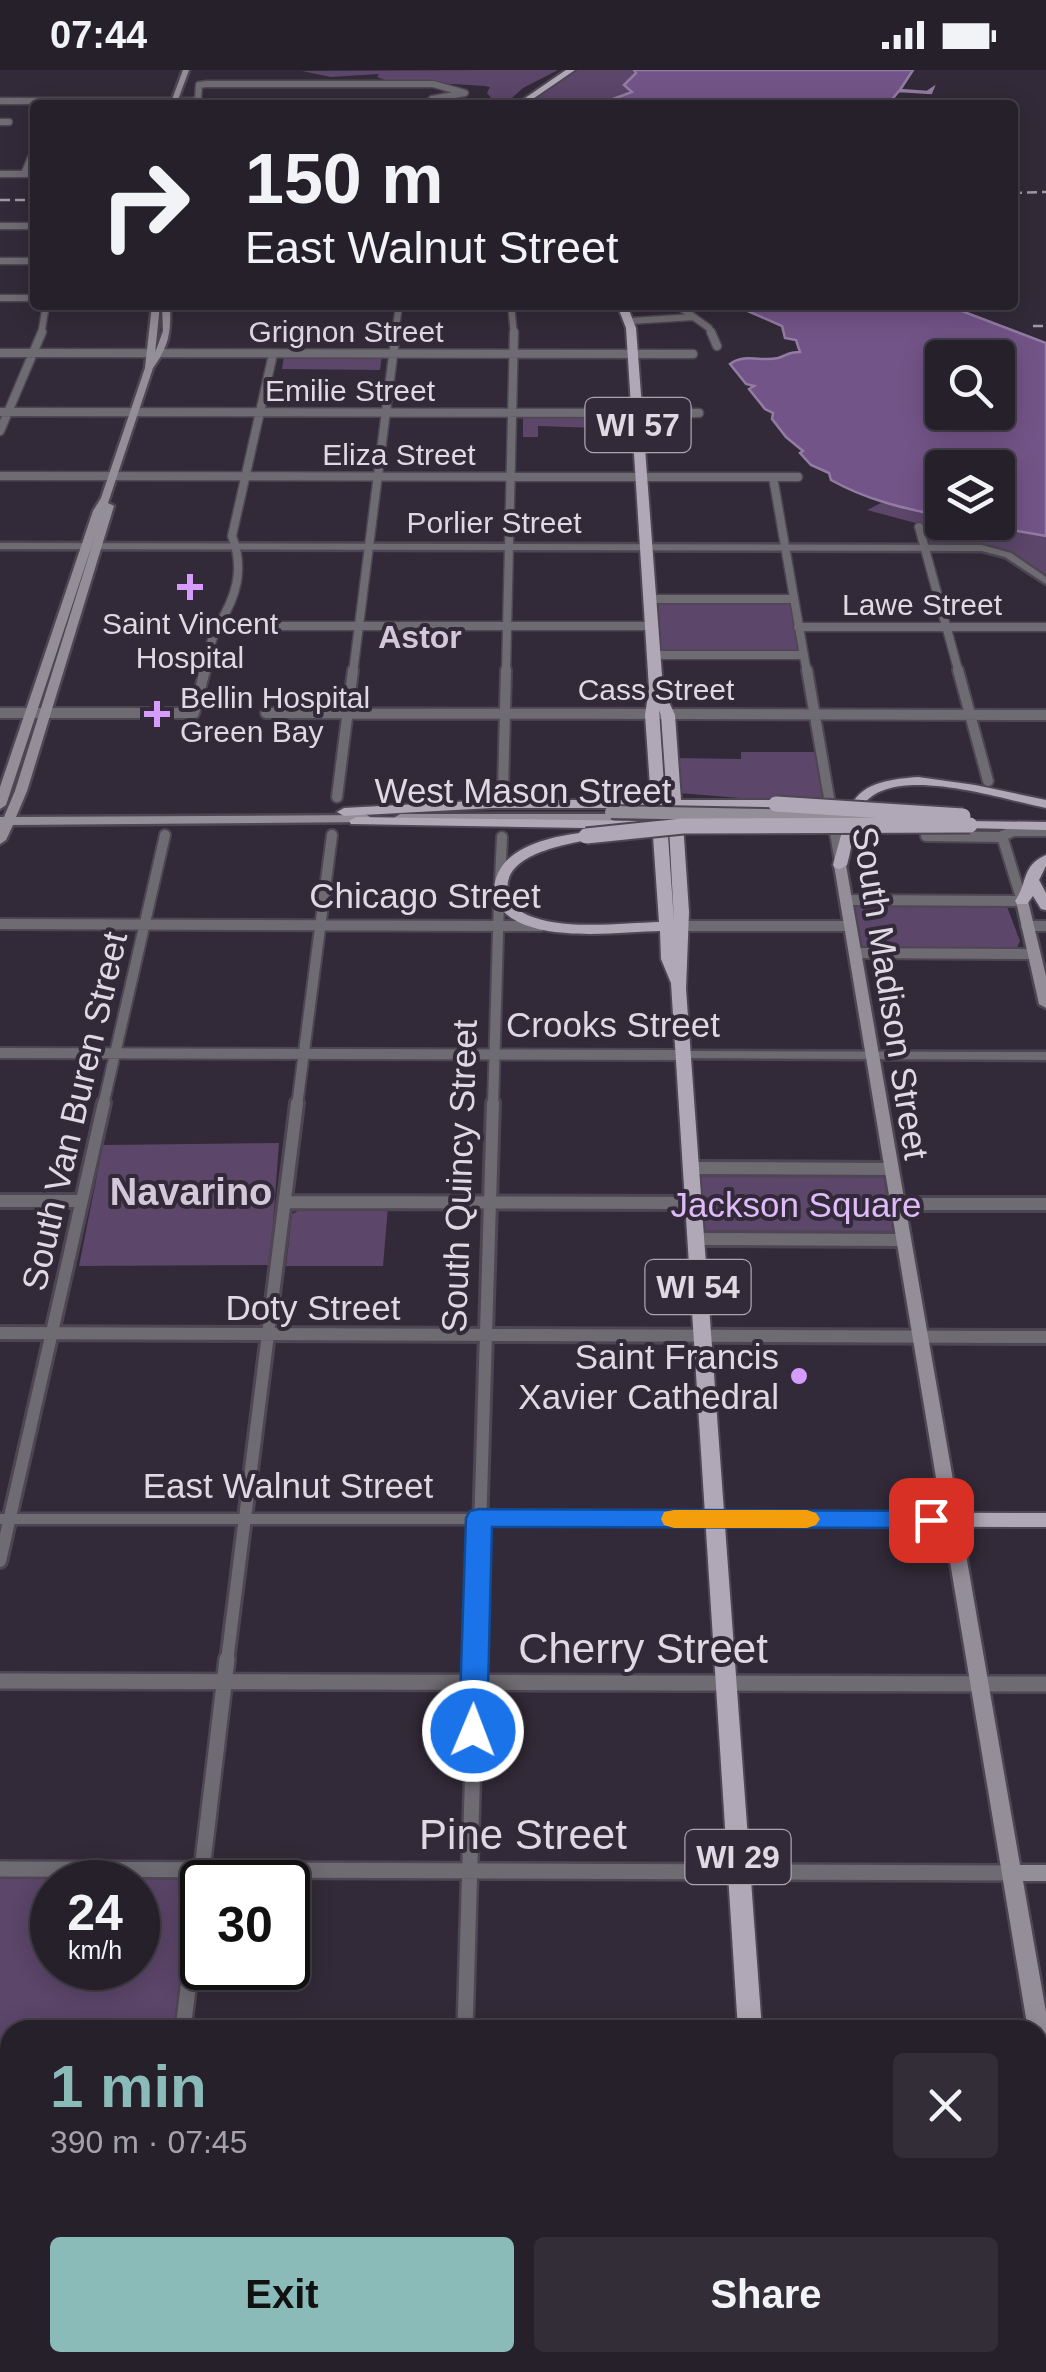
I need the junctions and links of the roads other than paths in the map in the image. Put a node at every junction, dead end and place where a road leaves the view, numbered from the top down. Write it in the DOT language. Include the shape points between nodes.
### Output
graph roads {
  1 [pos="186,70"];
  2 [pos="195,70"];
  3 [pos="571,70"];
  4 [pos="0,100"];
  5 [pos="179,100"];
  6 [pos="180,100"];
  7 [pos="198,100"];
  8 [pos="431,100"];
  9 [pos="526,100"];
  10 [pos="30,101"];
  11 [pos="0,122"];
  12 [pos="9,122"];
  13 [pos="30,160"];
  14 [pos="0,174"];
  15 [pos="24,174"];
  16 [pos="30,174"];
  17 [pos="0,226"];
  18 [pos="30,226"];
  19 [pos="0,261"];
  20 [pos="30,261"];
  21 [pos="0,298"];
  22 [pos="30,298"];
  23 [pos="46,310"];
  24 [pos="156,310"];
  25 [pos="166,310"];
  26 [pos="398,310"];
  27 [pos="511,310"];
  28 [pos="624,310"];
  29 [pos="683,310"];
  30 [pos="693,317"];
  31 [pos="630,321"];
  32 [pos="717,346"];
  33 [pos="0,354"];
  34 [pos="33,354"];
  35 [pos="153,354"];
  36 [pos="273,354"];
  37 [pos="393,354"];
  38 [pos="512,354"];
  39 [pos="633,354"];
  40 [pos="693,354"];
  41 [pos="4,412"];
  42 [pos="134,412"];
  43 [pos="260,412"];
  44 [pos="385,412"];
  45 [pos="510,412"];
  46 [pos="637,413"];
  47 [pos="699,413"];
  48 [pos="0,431"];
  49 [pos="0,476"];
  50 [pos="113,476"];
  51 [pos="245,476"];
  52 [pos="377,476"];
  53 [pos="509,476"];
  54 [pos="798,476"];
  55 [pos="642,477"];
  56 [pos="774,477"];
  57 [pos="918,528"];
  58 [pos="0,546"];
  59 [pos="93,547"];
  60 [pos="236,547"];
  61 [pos="368,547"];
  62 [pos="507,547"];
  63 [pos="646,548"];
  64 [pos="785,548"];
  65 [pos="924,548"];
  66 [pos="1046,580"];
  67 [pos="650,599"];
  68 [pos="794,600"];
  69 [pos="276,626"];
  70 [pos="358,626"];
  71 [pos="505,626"];
  72 [pos="652,626"];
  73 [pos="798,627"];
  74 [pos="945,627"];
  75 [pos="1046,627"];
  76 [pos="654,654"];
  77 [pos="803,655"];
  78 [pos="0,713"];
  79 [pos="38,713"];
  80 [pos="266,714"];
  81 [pos="347,714"];
  82 [pos="502,714"];
  83 [pos="660,714"];
  84 [pos="813,715"];
  85 [pos="969,715"];
  86 [pos="1046,715"];
  87 [pos="988,782"];
  88 [pos="503,791"];
  89 [pos="337,797"];
  90 [pos="665,802"];
  91 [pos="1046,804"];
  92 [pos="0,805"];
  93 [pos="345,816"];
  94 [pos="6,817"];
  95 [pos="1046,818"];
  96 [pos="972,821"];
  97 [pos="560,824"];
  98 [pos="666,824"];
  99 [pos="1046,829"];
  100 [pos="165,835"];
  101 [pos="332,835"];
  102 [pos="926,836"];
  103 [pos="502,837"];
  104 [pos="1002,837"];
  105 [pos="0,840"];
  106 [pos="660,844"];
  107 [pos="1046,858"];
  108 [pos="840,865"];
  109 [pos="1022,880"];
  110 [pos="500,882"];
  111 [pos="499,900"];
  112 [pos="844,900"];
  113 [pos="1001,901"];
  114 [pos="1022,901"];
  115 [pos="1046,906"];
  116 [pos="0,924"];
  117 [pos="144,924"];
  118 [pos="320,925"];
  119 [pos="498,926"];
  120 [pos="550,926"];
  121 [pos="674,926"];
  122 [pos="849,926"];
  123 [pos="1026,926"];
  124 [pos="1046,926"];
  125 [pos="854,954"];
  126 [pos="1032,954"];
  127 [pos="1046,1004"];
  128 [pos="0,1052"];
  129 [pos="115,1053"];
  130 [pos="304,1054"];
  131 [pos="492,1054"];
  132 [pos="684,1055"];
  133 [pos="871,1055"];
  134 [pos="1046,1056"];
  135 [pos="690,1168"];
  136 [pos="890,1169"];
  137 [pos="0,1201"];
  138 [pos="82,1201"];
  139 [pos="285,1202"];
  140 [pos="488,1202"];
  141 [pos="692,1203"];
  142 [pos="896,1204"];
  143 [pos="1046,1204"];
  144 [pos="694,1239"];
  145 [pos="902,1240"];
  146 [pos="0,1333"];
  147 [pos="52,1333"];
  148 [pos="268,1334"];
  149 [pos="484,1335"];
  150 [pos="701,1336"];
  151 [pos="918,1336"];
  152 [pos="1046,1337"];
  153 [pos="3,1516"];
  154 [pos="244,1517"];
  155 [pos="479,1518"];
  156 [pos="714,1519"];
  157 [pos="949,1520"];
  158 [pos="1046,1520"];
  159 [pos="0,1561"];
  160 [pos="0,1680"];
  161 [pos="224,1681"];
  162 [pos="474,1682"];
  163 [pos="726,1683"];
  164 [pos="1046,1684"];
  165 [pos="980,1685"];
  166 [pos="201,1860"];
  167 [pos="0,1869"];
  168 [pos="180,1870"];
  169 [pos="310,1870"];
  170 [pos="469,1871"];
  171 [pos="738,1872"];
  172 [pos="1046,1873"];
  173 [pos="1013,1874"];
  174 [pos="186,1990"];
  175 [pos="183,2020"];
  176 [pos="465,2020"];
  177 [pos="749,2020"];
  178 [pos="1037,2020"];
  1 -- 5 [label="main road"];
  2 -- 6 [label="main road"];
  3 -- 9 [label="main road"];
  4 -- 10 [label="street"];
  7 -- 8 [label="street" via="198,86 207,84 433,84 464,92"];
  11 -- 12 [label="street"];
  13 -- 15 [label="street"];
  14 -- 15 [label="street"];
  15 -- 16 [label="street"];
  17 -- 18 [label="street"];
  19 -- 20 [label="street"];
  21 -- 22 [label="street"];
  23 -- 34 [label="street"];
  24 -- 35 [label="main road"];
  25 -- 35 [label="main road" via="167,331"];
  26 -- 37 [label="street"];
  27 -- 38 [label="street"];
  28 -- 31 [label="main road, WI 57"];
  29 -- 30 [label="street"];
  30 -- 31 [label="street"];
  30 -- 32 [label="street" via="712,332"];
  31 -- 39 [label="main road, WI 57"];
  33 -- 34 [label="street, Grignon Street"];
  34 -- 35 [label="street, Grignon Street"];
  34 -- 41 [label="street"];
  35 -- 36 [label="street, Grignon Street"];
  35 -- 42 [label="main road"];
  36 -- 37 [label="street, Grignon Street"];
  36 -- 43 [label="street"];
  37 -- 38 [label="street, Grignon Street"];
  37 -- 44 [label="street"];
  38 -- 39 [label="street, Grignon Street"];
  38 -- 45 [label="street"];
  39 -- 40 [label="street, Grignon Street"];
  39 -- 46 [label="main road, WI 57"];
  41 -- 42 [label="street, Emilie Street"];
  41 -- 48 [label="street"];
  42 -- 43 [label="street, Emilie Street"];
  42 -- 50 [label="main road"];
  43 -- 44 [label="street, Emilie Street"];
  43 -- 51 [label="street"];
  44 -- 45 [label="street, Emilie Street"];
  44 -- 52 [label="street"];
  45 -- 46 [label="street, Emilie Street"];
  45 -- 53 [label="street"];
  46 -- 47 [label="street, Emilie Street"];
  46 -- 55 [label="main road, WI 57"];
  49 -- 50 [label="street, Eliza Street"];
  50 -- 51 [label="street, Eliza Street"];
  50 -- 59 [label="main road"];
  51 -- 52 [label="street, Eliza Street"];
  51 -- 60 [label="street" via="232,536"];
  52 -- 53 [label="street, Eliza Street"];
  52 -- 61 [label="street"];
  53 -- 55 [label="street, Eliza Street"];
  53 -- 62 [label="street"];
  54 -- 56 [label="street, Eliza Street"];
  55 -- 56 [label="street, Eliza Street"];
  55 -- 63 [label="main road, WI 57"];
  56 -- 64 [label="street, South Madison Street"];
  57 -- 65 [label="street"];
  58 -- 59 [label="street, Porlier Street"];
  59 -- 60 [label="street, Porlier Street"];
  59 -- 79 [label="main road"];
  60 -- 61 [label="street, Porlier Street"];
  60 -- 79 [label="street" via="241,560 228,617 217,627 190,713"];
  61 -- 62 [label="street, Porlier Street"];
  61 -- 70 [label="street"];
  62 -- 63 [label="street, Porlier Street"];
  62 -- 71 [label="street"];
  63 -- 64 [label="street, Porlier Street"];
  63 -- 67 [label="main road, WI 57"];
  64 -- 65 [label="street, Porlier Street"];
  64 -- 68 [label="street, South Madison Street"];
  65 -- 66 [label="street, Porlier Street" via="988,549"];
  65 -- 74 [label="street"];
  67 -- 68 [label="street"];
  67 -- 72 [label="main road, WI 57"];
  68 -- 73 [label="street, South Madison Street"];
  69 -- 70 [label="street"];
  70 -- 71 [label="street"];
  70 -- 81 [label="street"];
  71 -- 72 [label="street"];
  71 -- 82 [label="street"];
  72 -- 76 [label="main road, WI 57"];
  73 -- 74 [label="street, Lawe Street"];
  73 -- 77 [label="street, South Madison Street"];
  74 -- 75 [label="street, Lawe Street"];
  74 -- 85 [label="street"];
  76 -- 77 [label="street"];
  76 -- 83 [label="main road, WI 57"];
  77 -- 84 [label="street, South Madison Street"];
  78 -- 79 [label="street"];
  79 -- 92 [label="main road"];
  79 -- 94 [label="main road"];
  80 -- 81 [label="street, Cass Street"];
  81 -- 82 [label="street, Cass Street"];
  81 -- 89 [label="street"];
  82 -- 83 [label="street, Cass Street"];
  82 -- 88 [label="street"];
  83 -- 84 [label="street, Cass Street"];
  83 -- 90 [label="main road, WI 57"];
  84 -- 85 [label="street, Cass Street"];
  84 -- 108 [label="street, South Madison Street"];
  85 -- 86 [label="street, Cass Street"];
  85 -- 87 [label="street"];
  90 -- 93 [label="main road" via="492,804"];
  90 -- 96 [label="main road, bridge"];
  90 -- 98 [label="main road, WI 57"];
  91 -- 108 [label="main road" via="921,782 892,784 857,804"];
  93 -- 94 [label="main road, West Mason Street"];
  93 -- 96 [label="main road, West Mason Street, bridge"];
  93 -- 97 [label="main road"];
  94 -- 105 [label="main road"];
  95 -- 96 [label="main road, West Mason Street"];
  96 -- 99 [label="main road, West Mason Street"];
  96 -- 110 [label="main road, bridge" via="683,826 586,836 526,851"];
  97 -- 98 [label="main road"];
  97 -- 106 [label="main road" via="623,829"];
  98 -- 106 [label="main road, WI 54"];
  98 -- 121 [label="main road, WI 57"];
  99 -- 104 [label="street"];
  100 -- 117 [label="street, South Van Buren Street"];
  101 -- 118 [label="street"];
  102 -- 104 [label="street"];
  103 -- 110 [label="street, South Quincy Street"];
  104 -- 109 [label="street"];
  106 -- 121 [label="main road, WI 54"];
  107 -- 109 [label="main road"];
  108 -- 112 [label="main road, South Madison Street"];
  109 -- 113 [label="street"];
  109 -- 114 [label="main road" via="1028,896"];
  109 -- 115 [label="main road"];
  110 -- 111 [label="main road, South Quincy Street"];
  111 -- 119 [label="street, South Quincy Street"];
  111 -- 120 [label="main road" via="518,918"];
  112 -- 113 [label="street"];
  112 -- 122 [label="main road, South Madison Street"];
  113 -- 114 [label="street"];
  114 -- 123 [label="main road"];
  116 -- 117 [label="street, Chicago Street"];
  117 -- 118 [label="street, Chicago Street"];
  117 -- 129 [label="street, South Van Buren Street"];
  118 -- 119 [label="street, Chicago Street"];
  118 -- 130 [label="street"];
  119 -- 120 [label="street, Chicago Street"];
  119 -- 131 [label="street, South Quincy Street"];
  120 -- 121 [label="main road, Chicago Street"];
  121 -- 122 [label="street, Chicago Street"];
  121 -- 132 [label="main road, WI 54" via="668,958"];
  122 -- 125 [label="main road, South Madison Street"];
  123 -- 124 [label="street"];
  123 -- 126 [label="main road"];
  125 -- 126 [label="street"];
  125 -- 133 [label="main road, South Madison Street"];
  126 -- 127 [label="main road"];
  128 -- 129 [label="street, Crooks Street"];
  129 -- 130 [label="street, Crooks Street"];
  129 -- 138 [label="street, South Van Buren Street"];
  130 -- 131 [label="street, Crooks Street"];
  130 -- 139 [label="street"];
  131 -- 132 [label="street, Crooks Street"];
  131 -- 140 [label="street, South Quincy Street"];
  132 -- 133 [label="street, Crooks Street"];
  132 -- 135 [label="main road, WI 54"];
  133 -- 134 [label="street, Crooks Street"];
  133 -- 136 [label="main road, South Madison Street"];
  135 -- 136 [label="street"];
  135 -- 141 [label="main road, WI 54"];
  136 -- 142 [label="main road, South Madison Street"];
  137 -- 138 [label="street"];
  138 -- 147 [label="street, South Van Buren Street"];
  139 -- 140 [label="street"];
  139 -- 148 [label="street"];
  140 -- 141 [label="street"];
  140 -- 149 [label="street, South Quincy Street"];
  141 -- 144 [label="main road, WI 54"];
  142 -- 143 [label="street"];
  142 -- 145 [label="main road, South Madison Street"];
  144 -- 145 [label="street"];
  144 -- 150 [label="main road, WI 54"];
  145 -- 151 [label="main road, South Madison Street"];
  146 -- 147 [label="street, Doty Street"];
  147 -- 148 [label="street, Doty Street"];
  147 -- 153 [label="street, South Van Buren Street"];
  148 -- 149 [label="street, Doty Street"];
  148 -- 154 [label="street"];
  149 -- 150 [label="street, Doty Street"];
  149 -- 155 [label="street, South Quincy Street"];
  150 -- 151 [label="street, Doty Street"];
  150 -- 156 [label="main road, WI 54"];
  151 -- 152 [label="street, Doty Street"];
  151 -- 157 [label="main road, South Madison Street"];
  153 -- 154 [label="street, East Walnut Street"];
  153 -- 159 [label="street, South Van Buren Street"];
  154 -- 155 [label="street, East Walnut Street"];
  154 -- 161 [label="street"];
  155 -- 156 [label="street, East Walnut Street"];
  155 -- 162 [label="street, South Quincy Street"];
  156 -- 157 [label="main road, East Walnut Street"];
  156 -- 163 [label="main road, WI 29"];
  157 -- 158 [label="main road, East Walnut Street"];
  157 -- 165 [label="main road, South Madison Street"];
  160 -- 161 [label="street, Cherry Street"];
  161 -- 162 [label="street, Cherry Street"];
  161 -- 166 [label="street"];
  162 -- 163 [label="street, Cherry Street"];
  162 -- 170 [label="street, South Quincy Street"];
  163 -- 165 [label="street, Cherry Street"];
  163 -- 171 [label="main road, WI 29"];
  164 -- 165 [label="street, Cherry Street"];
  165 -- 173 [label="main road, South Madison Street"];
  167 -- 168 [label="street, Pine Street"];
  169 -- 170 [label="street, Pine Street"];
  170 -- 171 [label="street, Pine Street"];
  170 -- 176 [label="street, South Quincy Street"];
  171 -- 173 [label="street, Pine Street"];
  171 -- 177 [label="main road, WI 29"];
  172 -- 173 [label="main road, Pine Street"];
  173 -- 178 [label="main road, South Madison Street"];
  174 -- 175 [label="street"];
}
